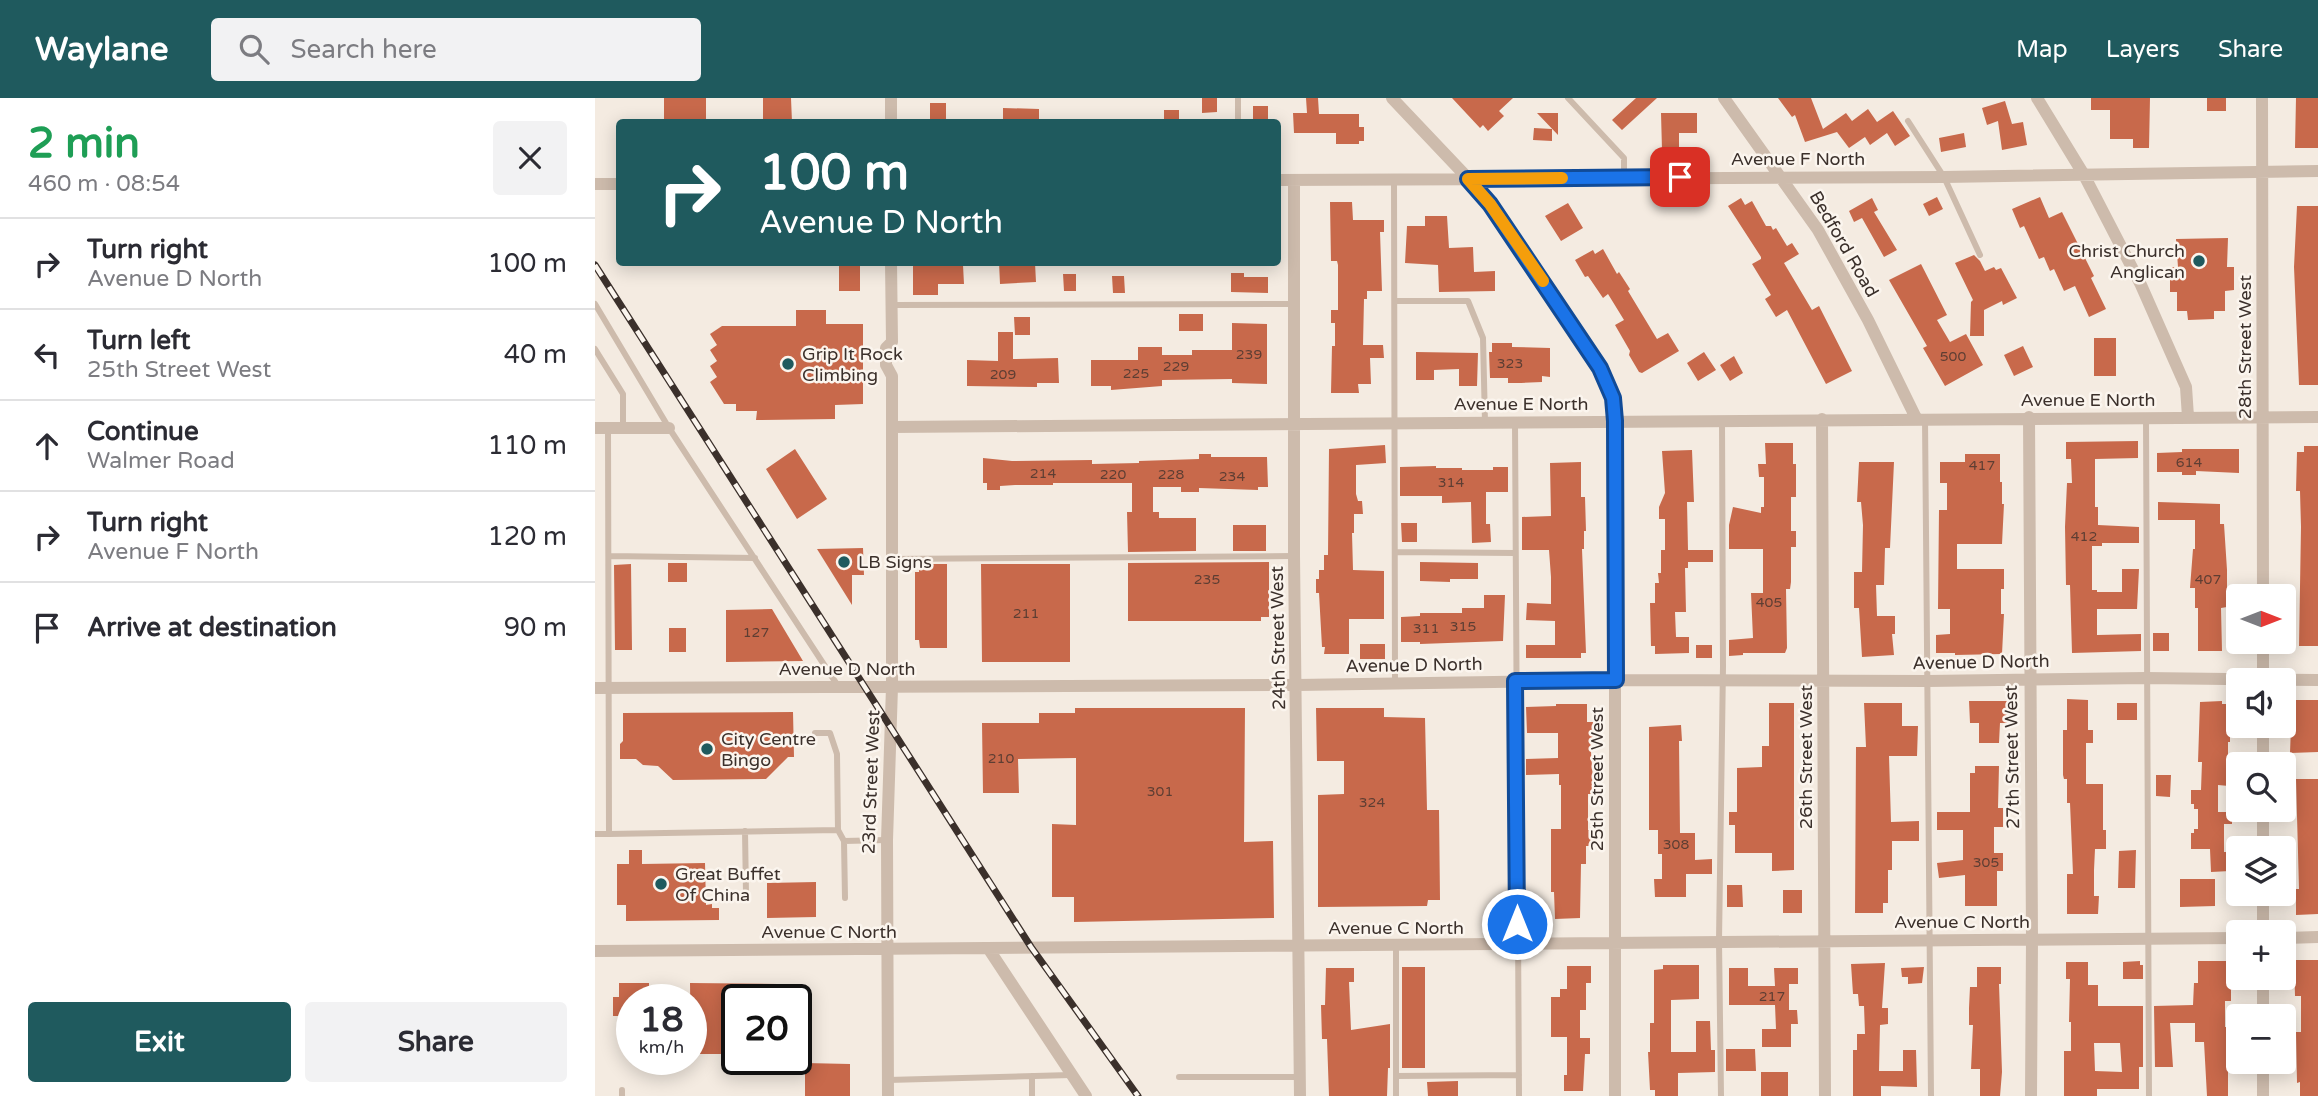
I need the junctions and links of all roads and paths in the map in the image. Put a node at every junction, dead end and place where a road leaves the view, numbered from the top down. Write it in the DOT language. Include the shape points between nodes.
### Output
graph roads {
  1 [pos="891,98"];
  2 [pos="1238,98"];
  3 [pos="1392,98"];
  4 [pos="1568,98"];
  5 [pos="1724,98"];
  6 [pos="2037,98"];
  7 [pos="2262,98"];
  8 [pos="891,119"];
  9 [pos="1238,119"];
  10 [pos="1908,121"];
  11 [pos="2318,171"];
  12 [pos="2262,172"];
  13 [pos="2084,175"];
  14 [pos="1624,177"];
  15 [pos="1782,177"];
  16 [pos="1944,177"];
  17 [pos="1468,179"];
  18 [pos="1281,180"];
  19 [pos="1294,180"];
  20 [pos="1394,180"];
  21 [pos="595,184"];
  22 [pos="616,184"];
  23 [pos="1980,255"];
  24 [pos="891,266"];
  25 [pos="1395,301"];
  26 [pos="595,304"];
  27 [pos="1295,304"];
  28 [pos="891,306"];
  29 [pos="595,349"];
  30 [pos="2318,416"];
  31 [pos="2029,417"];
  32 [pos="2146,417"];
  33 [pos="2188,417"];
  34 [pos="2263,417"];
  35 [pos="1921,418"];
  36 [pos="1822,419"];
  37 [pos="1615,421"];
  38 [pos="1722,421"];
  39 [pos="1395,422"];
  40 [pos="1485,422"];
  41 [pos="1515,422"];
  42 [pos="1296,423"];
  43 [pos="892,427"];
  44 [pos="601,428"];
  45 [pos="623,428"];
  46 [pos="669,428"];
  47 [pos="1395,552"];
  48 [pos="1515,553"];
  49 [pos="608,556"];
  50 [pos="1294,556"];
  51 [pos="755,558"];
  52 [pos="892,559"];
  53 [pos="2263,584"];
  54 [pos="2029,678"];
  55 [pos="2146,678"];
  56 [pos="2226,679"];
  57 [pos="1616,680"];
  58 [pos="2296,680"];
  59 [pos="2318,680"];
  60 [pos="1515,681"];
  61 [pos="1823,681"];
  62 [pos="1928,681"];
  63 [pos="1395,682"];
  64 [pos="1722,682"];
  65 [pos="1297,685"];
  66 [pos="892,687"];
  67 [pos="595,688"];
  68 [pos="609,688"];
  69 [pos="839,688"];
  70 [pos="815,733"];
  71 [pos="838,830"];
  72 [pos="745,831"];
  73 [pos="595,834"];
  74 [pos="609,834"];
  75 [pos="887,840"];
  76 [pos="844,841"];
  77 [pos="746,894"];
  78 [pos="845,898"];
  79 [pos="2296,937"];
  80 [pos="2318,937"];
  81 [pos="2226,938"];
  82 [pos="2032,939"];
  83 [pos="2147,939"];
  84 [pos="1825,940"];
  85 [pos="1930,940"];
  86 [pos="1719,941"];
  87 [pos="1614,943"];
  88 [pos="1517,945"];
  89 [pos="1300,946"];
  90 [pos="1396,946"];
  91 [pos="988,948"];
  92 [pos="887,949"];
  93 [pos="595,951"];
  94 [pos="2263,1074"];
  95 [pos="1072,1075"];
  96 [pos="1519,1075"];
  97 [pos="1031,1076"];
  98 [pos="1396,1076"];
  99 [pos="1179,1077"];
  100 [pos="1300,1077"];
  101 [pos="888,1080"];
  102 [pos="888,1096"];
  103 [pos="1032,1096"];
  104 [pos="1086,1096"];
  105 [pos="1300,1096"];
  106 [pos="1396,1096"];
  107 [pos="1519,1096"];
  108 [pos="1615,1096"];
  109 [pos="1721,1096"];
  110 [pos="1825,1096"];
  111 [pos="1931,1096"];
  112 [pos="2031,1096"];
  113 [pos="2149,1096"];
  114 [pos="2263,1096"];
  1 -- 8 [label="street"];
  2 -- 9 [label="lane"];
  3 -- 17 [label="street, 25th Street West"];
  4 -- 14 [label="lane" via="1624,158"];
  5 -- 15 [label="street, Bedford Road"];
  6 -- 13 [label="street"];
  7 -- 12 [label="street, 28th Street West"];
  10 -- 16 [label="lane"];
  11 -- 12 [label="street, Avenue F North"];
  12 -- 13 [label="street, Avenue F North"];
  12 -- 34 [label="street, 28th Street West"];
  13 -- 16 [label="street, Avenue F North"];
  13 -- 33 [label="street" via="2141,285 2186,387"];
  14 -- 15 [label="street, Avenue F North"];
  14 -- 17 [label="street, Avenue F North"];
  15 -- 16 [label="street, Avenue F North"];
  15 -- 35 [label="street, Bedford Road" via="1818,230"];
  16 -- 23 [label="lane"];
  17 -- 20 [label="street, Avenue F North"];
  17 -- 37 [label="street, 25th Street West" via="1490,204 1600,368 1613,398"];
  18 -- 19 [label="street, Avenue F North"];
  19 -- 20 [label="street, Avenue F North"];
  19 -- 27 [label="street, 24th Street West"];
  20 -- 25 [label="lane"];
  21 -- 22 [label="street"];
  24 -- 28 [label="street, 23rd Street West"];
  25 -- 39 [label="lane"];
  25 -- 40 [label="lane" via="1468,301 1483,338"];
  26 -- 46 [label="lane"];
  27 -- 28 [label="lane"];
  27 -- 42 [label="street, 24th Street West"];
  28 -- 43 [label="street, 23rd Street West" via="892,342 886,348 886,365 892,376"];
  29 -- 45 [label="lane" via="623,394"];
  30 -- 34 [label="street, Avenue E North"];
  31 -- 32 [label="street, Avenue E North"];
  31 -- 35 [label="street, Avenue E North"];
  31 -- 54 [label="street, 27th Street West"];
  32 -- 33 [label="street, Avenue E North"];
  32 -- 55 [label="lane"];
  33 -- 34 [label="street, Avenue E North"];
  34 -- 53 [label="street, 28th Street West"];
  35 -- 36 [label="street, Avenue E North"];
  35 -- 62 [label="lane"];
  36 -- 38 [label="street, Avenue E North"];
  36 -- 61 [label="street, 26th Street West"];
  37 -- 38 [label="street, Avenue E North"];
  37 -- 41 [label="street, Avenue E North"];
  37 -- 57 [label="street, 25th Street West"];
  38 -- 64 [label="lane"];
  39 -- 40 [label="street, Avenue E North"];
  39 -- 42 [label="street, Avenue E North"];
  39 -- 47 [label="lane"];
  40 -- 41 [label="street, Avenue E North"];
  41 -- 48 [label="lane"];
  42 -- 43 [label="street, Avenue E North"];
  42 -- 50 [label="street, 24th Street West"];
  43 -- 52 [label="street, 23rd Street West"];
  44 -- 45 [label="street"];
  44 -- 49 [label="lane"];
  45 -- 46 [label="street"];
  46 -- 51 [label="lane"];
  47 -- 48 [label="lane"];
  47 -- 63 [label="lane"];
  48 -- 60 [label="lane"];
  49 -- 51 [label="lane"];
  49 -- 68 [label="lane"];
  50 -- 52 [label="lane"];
  50 -- 65 [label="street, 24th Street West"];
  51 -- 69 [label="lane"];
  52 -- 66 [label="street, 23rd Street West"];
  54 -- 55 [label="street, Avenue D North"];
  54 -- 62 [label="street, Avenue D North"];
  54 -- 82 [label="street, 27th Street West"];
  55 -- 56 [label="street, Avenue D North"];
  55 -- 83 [label="lane"];
  57 -- 60 [label="street, Avenue D North"];
  57 -- 64 [label="street, Avenue D North"];
  57 -- 87 [label="street, 25th Street West"];
  58 -- 59 [label="street, Avenue D North"];
  60 -- 63 [label="street, Avenue D North"];
  60 -- 88 [label="lane"];
  61 -- 62 [label="street, Avenue D North"];
  61 -- 64 [label="street, Avenue D North"];
  61 -- 84 [label="street, 26th Street West"];
  62 -- 85 [label="lane"];
  63 -- 65 [label="street, Avenue D North"];
  64 -- 86 [label="lane"];
  65 -- 66 [label="street, Avenue D North"];
  65 -- 89 [label="street, 24th Street West"];
  66 -- 69 [label="street, Avenue D North"];
  66 -- 75 [label="street, 23rd Street West"];
  67 -- 68 [label="street, Avenue D North"];
  68 -- 69 [label="street, Avenue D North"];
  68 -- 74 [label="lane"];
  70 -- 71 [label="lane" via="830,733 837,754"];
  71 -- 72 [label="lane"];
  71 -- 76 [label="lane"];
  72 -- 74 [label="lane"];
  72 -- 77 [label="lane"];
  73 -- 74 [label="lane"];
  75 -- 76 [label="lane"];
  75 -- 92 [label="street, 23rd Street West"];
  76 -- 78 [label="lane"];
  79 -- 80 [label="street"];
  81 -- 83 [label="street, Avenue C North"];
  82 -- 83 [label="street, Avenue C North"];
  82 -- 85 [label="street, Avenue C North"];
  82 -- 112 [label="street, 27th Street West"];
  83 -- 113 [label="lane"];
  84 -- 85 [label="street, Avenue C North"];
  84 -- 86 [label="street, Avenue C North"];
  84 -- 110 [label="street, 26th Street West"];
  85 -- 111 [label="lane"];
  86 -- 87 [label="street, Avenue C North"];
  86 -- 109 [label="lane"];
  87 -- 88 [label="street, Avenue C North"];
  87 -- 108 [label="street, 25th Street West"];
  88 -- 90 [label="street, Avenue C North"];
  88 -- 96 [label="lane"];
  89 -- 90 [label="street, Avenue C North"];
  89 -- 91 [label="street, Avenue C North"];
  89 -- 100 [label="street, 24th Street West"];
  90 -- 98 [label="lane"];
  91 -- 92 [label="street, Avenue C North"];
  91 -- 95 [label="street"];
  92 -- 93 [label="street, Avenue C North"];
  92 -- 101 [label="street, 23rd Street West"];
  94 -- 114 [label="street"];
  95 -- 97 [label="lane"];
  95 -- 104 [label="street"];
  96 -- 98 [label="lane"];
  96 -- 107 [label="lane"];
  97 -- 101 [label="lane"];
  97 -- 103 [label="lane"];
  98 -- 106 [label="lane"];
  99 -- 100 [label="lane"];
  100 -- 105 [label="street, 24th Street West"];
  101 -- 102 [label="street, 23rd Street West"];
}
